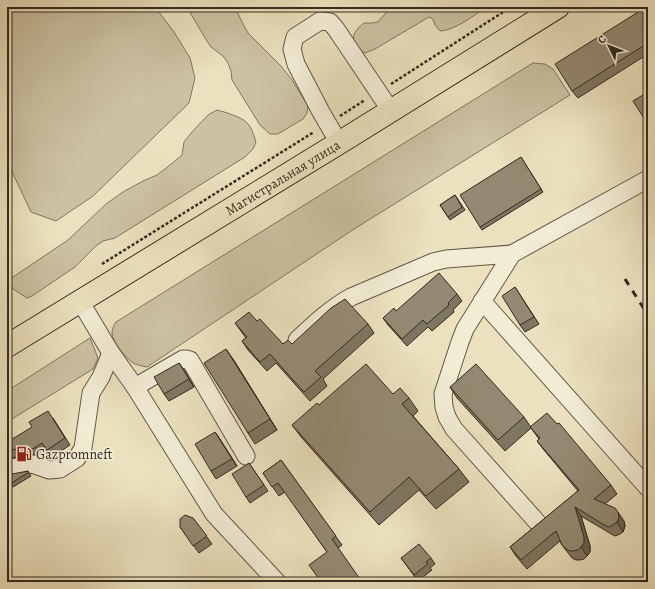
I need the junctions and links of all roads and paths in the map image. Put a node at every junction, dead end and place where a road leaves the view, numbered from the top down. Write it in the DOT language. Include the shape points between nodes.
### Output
graph roads {
  1 [pos="511,7"];
  2 [pos="558,7"];
  3 [pos="378,92"];
  4 [pos="391,111"];
  5 [pos="328,124"];
  6 [pos="339,143"];
  7 [pos="648,179"];
  8 [pos="512,254"];
  9 [pos="100,265"];
  10 [pos="80,301"];
  11 [pos="482,301"];
  12 [pos="297,340"];
  13 [pos="7,346"];
  14 [pos="112,353"];
  15 [pos="135,387"];
  16 [pos="246,456"];
  17 [pos="7,469"];
  18 [pos="648,488"];
  19 [pos="537,522"];
  20 [pos="277,582"];
  1 -- 3 [label="path"];
  2 -- 4 [label="main road, Магистральная улица"];
  3 -- 4 [label="lane"];
  3 -- 5 [label="path"];
  3 -- 5 [label="lane" via="330,22 320,21 295,37 292,48 296,64"];
  4 -- 6 [label="main road, Магистральная улица"];
  5 -- 6 [label="lane"];
  5 -- 9 [label="path"];
  6 -- 10 [label="main road, Магистральная улица"];
  7 -- 8 [label="lane"];
  8 -- 11 [label="lane"];
  8 -- 12 [label="lane" via="432,262 345,300"];
  10 -- 13 [label="main road, Магистральная улица"];
  10 -- 14 [label="lane"];
  11 -- 18 [label="lane"];
  11 -- 19 [label="lane" via="460,342 443,394 444,407 454,429"];
  14 -- 15 [label="lane"];
  14 -- 17 [label="lane" via="91,393 83,448 77,458 60,469 49,470 32,464"];
  15 -- 16 [label="lane" via="183,359 190,360"];
  15 -- 20 [label="lane" via="214,514"];
}
